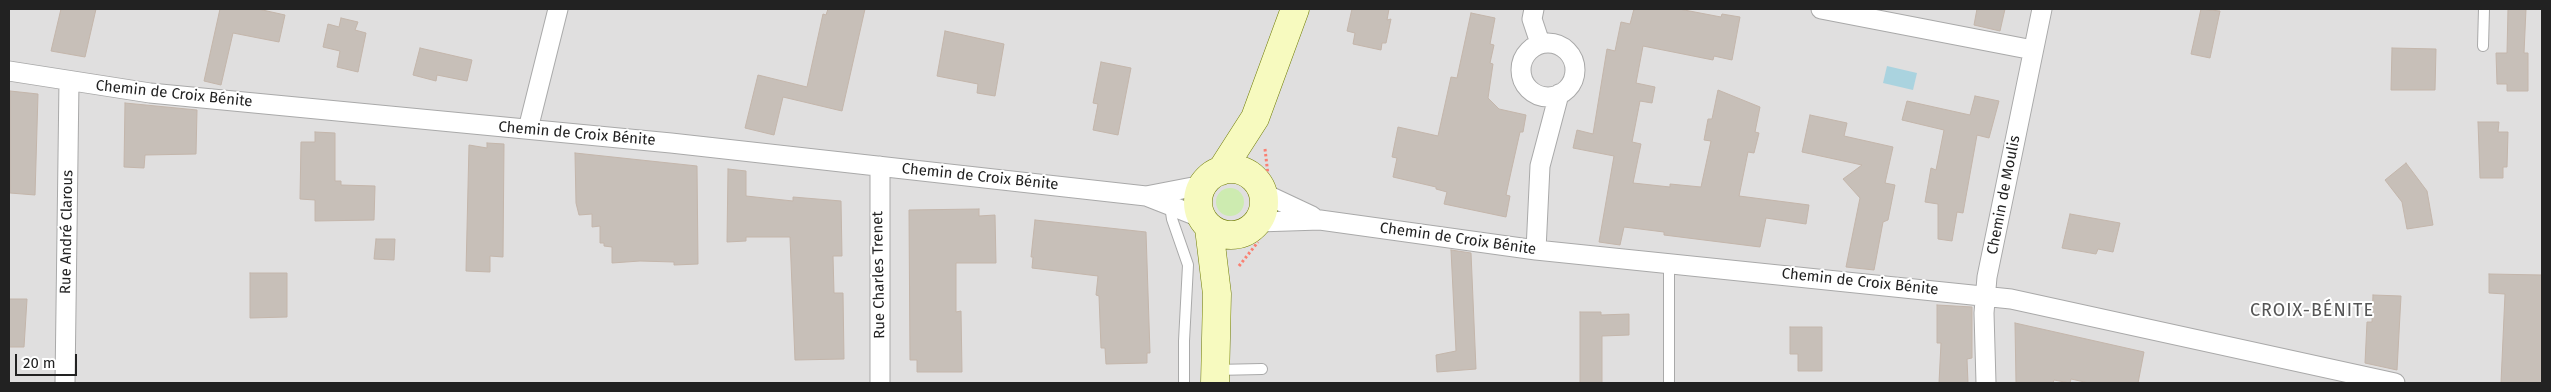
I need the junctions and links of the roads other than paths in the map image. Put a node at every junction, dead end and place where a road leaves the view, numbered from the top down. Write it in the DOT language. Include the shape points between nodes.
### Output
graph roads {
  1 [pos="558,9"];
  2 [pos="1295,9"];
  3 [pos="1534,9"];
  4 [pos="1821,9"];
  5 [pos="2042,9"];
  6 [pos="2484,9"];
  7 [pos="1540,44"];
  8 [pos="2483,46"];
  9 [pos="2032,50"];
  10 [pos="9,71"];
  11 [pos="69,81"];
  12 [pos="1559,94"];
  13 [pos="1256,118"];
  14 [pos="528,129"];
  15 [pos="880,166"];
  16 [pos="1212,178"];
  17 [pos="1260,187"];
  18 [pos="1146,196"];
  19 [pos="1170,206"];
  20 [pos="1320,220"];
  21 [pos="1206,223"];
  22 [pos="1255,225"];
  23 [pos="1536,250"];
  24 [pos="1669,263"];
  25 [pos="1217,294"];
  26 [pos="1986,296"];
  27 [pos="1262,369"];
  28 [pos="1215,377"];
  29 [pos="65,383"];
  30 [pos="880,383"];
  31 [pos="1184,383"];
  32 [pos="1670,383"];
  33 [pos="1986,383"];
  34 [pos="2395,383"];
  1 -- 14 [label="street"];
  2 -- 13 [label="street"];
  3 -- 7 [label="street" via="1532,19"];
  4 -- 9 [label="street"];
  5 -- 9 [label="street, Chemin de Moulis"];
  6 -- 8 [label="lane"];
  7 -- 12 [label="street" via="1552,43 1562,47 1572,60 1574,77"];
  7 -- 12 [label="street" via="1529,50 1522,60 1521,73 1525,85 1534,94 1547,97"];
  9 -- 26 [label="street, Chemin de Moulis" via="1987,277"];
  10 -- 11 [label="street, Chemin de Croix Bénite"];
  11 -- 14 [label="street, Chemin de Croix Bénite" via="150,93"];
  11 -- 29 [label="street, Rue André Clarous"];
  12 -- 23 [label="street" via="1540,166"];
  13 -- 16 [label="street"];
  13 -- 17 [label="street"];
  14 -- 15 [label="street, Chemin de Croix Bénite"];
  15 -- 18 [label="street, Chemin de Croix Bénite"];
  15 -- 30 [label="street, Rue Charles Trenet"];
  16 -- 17 [label="street" via="1240,171"];
  16 -- 18 [label="street, Chemin de Croix Bénite"];
  16 -- 21 [label="street" via="1198,202"];
  17 -- 20 [label="street, Chemin de Croix Bénite"];
  17 -- 22 [label="street" via="1262,213"];
  18 -- 19 [label="street, Chemin de Croix Bénite"];
  19 -- 21 [label="street, Chemin de Croix Bénite"];
  19 -- 31 [label="lane" via="1188,265"];
  20 -- 22 [label="street, Chemin de Croix Bénite"];
  20 -- 23 [label="street, Chemin de Croix Bénite"];
  21 -- 22 [label="street" via="1219,234 1230,236 1241,234"];
  21 -- 25 [label="street"];
  22 -- 25 [label="street" via="1238,248"];
  23 -- 24 [label="street, Chemin de Croix Bénite"];
  24 -- 26 [label="street, Chemin de Croix Bénite"];
  24 -- 32 [label="lane"];
  25 -- 28 [label="street"];
  26 -- 33 [label="street, Chemin de Moulis"];
  26 -- 34 [label="street, Chemin de Croix Bénite"];
  27 -- 28 [label="lane"];
}
